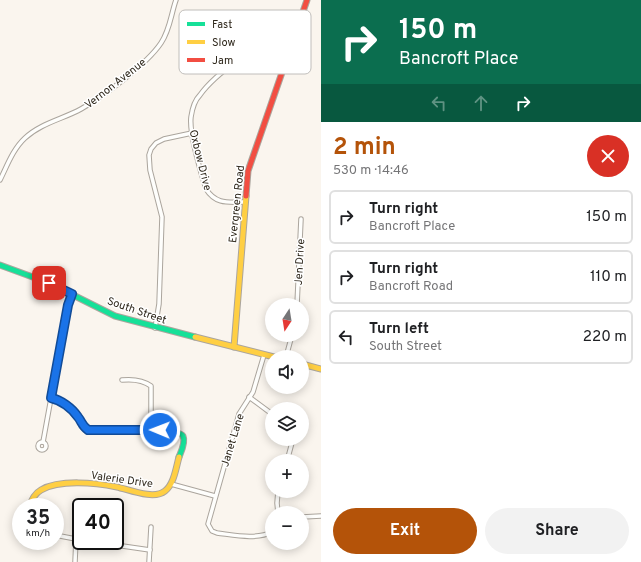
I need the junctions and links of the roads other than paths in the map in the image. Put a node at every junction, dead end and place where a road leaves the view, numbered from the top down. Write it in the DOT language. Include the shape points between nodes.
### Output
graph roads {
  1 [pos="176,0"];
  2 [pos="306,0"];
  3 [pos="303,10"];
  4 [pos="221,74"];
  5 [pos="281,74"];
  6 [pos="192,132"];
  7 [pos="0,180"];
  8 [pos="245,202"];
  9 [pos="301,218"];
  10 [pos="0,265"];
  11 [pos="72,294"];
  12 [pos="297,298"];
  13 [pos="155,328"];
  14 [pos="234,347"];
  15 [pos="264,354"];
  16 [pos="309,366"];
  17 [pos="321,369"];
  18 [pos="122,380"];
  19 [pos="250,397"];
  20 [pos="51,398"];
  21 [pos="265,409"];
  22 [pos="151,430"];
  23 [pos="43,442"];
  24 [pos="171,484"];
  25 [pos="215,496"];
  26 [pos="32,498"];
  27 [pos="321,516"];
  28 [pos="309,517"];
  29 [pos="151,527"];
  30 [pos="265,534"];
  31 [pos="124,546"];
  32 [pos="76,550"];
  33 [pos="150,550"];
  34 [pos="75,562"];
  35 [pos="149,562"];
  1 -- 7 [label="street, Vernon Avenue" via="167,32 153,54 133,72 81,109 32,132 16,150"];
  2 -- 3 [label="street, Evergreen Road"];
  4 -- 6 [label="street, Oxbow Drive" via="199,95 191,119"];
  5 -- 8 [label="street, Evergreen Road" via="249,167"];
  6 -- 8 [label="street, Oxbow Drive" via="210,196 217,200"];
  6 -- 13 [label="street" via="156,142 149,155 150,170 162,217 159,304"];
  8 -- 14 [label="street, Evergreen Road"];
  9 -- 12 [label="street, Jen Drive"];
  10 -- 11 [label="street, South Street"];
  11 -- 13 [label="street, South Street" via="115,316"];
  11 -- 20 [label="street"];
  13 -- 14 [label="street, South Street"];
  14 -- 15 [label="street, South Street"];
  15 -- 19 [label="street, Janet Lane"];
  16 -- 17 [label="street"];
  18 -- 22 [label="street" via="132,379 151,386"];
  19 -- 21 [label="street"];
  19 -- 25 [label="street, Janet Lane" via="239,414"];
  20 -- 22 [label="street" via="71,409 79,417 82,426 88,430"];
  20 -- 23 [label="street"];
  22 -- 24 [label="street" via="177,432 184,438"];
  24 -- 25 [label="street"];
  24 -- 26 [label="street, Valerie Drive" via="164,493 150,494 110,486 60,483 40,490"];
  25 -- 30 [label="street, Janet Lane" via="208,524 212,531 244,536"];
  27 -- 28 [label="street"];
  29 -- 33 [label="street"];
  31 -- 33 [label="street"];
  32 -- 34 [label="street"];
  33 -- 35 [label="street"];
}
